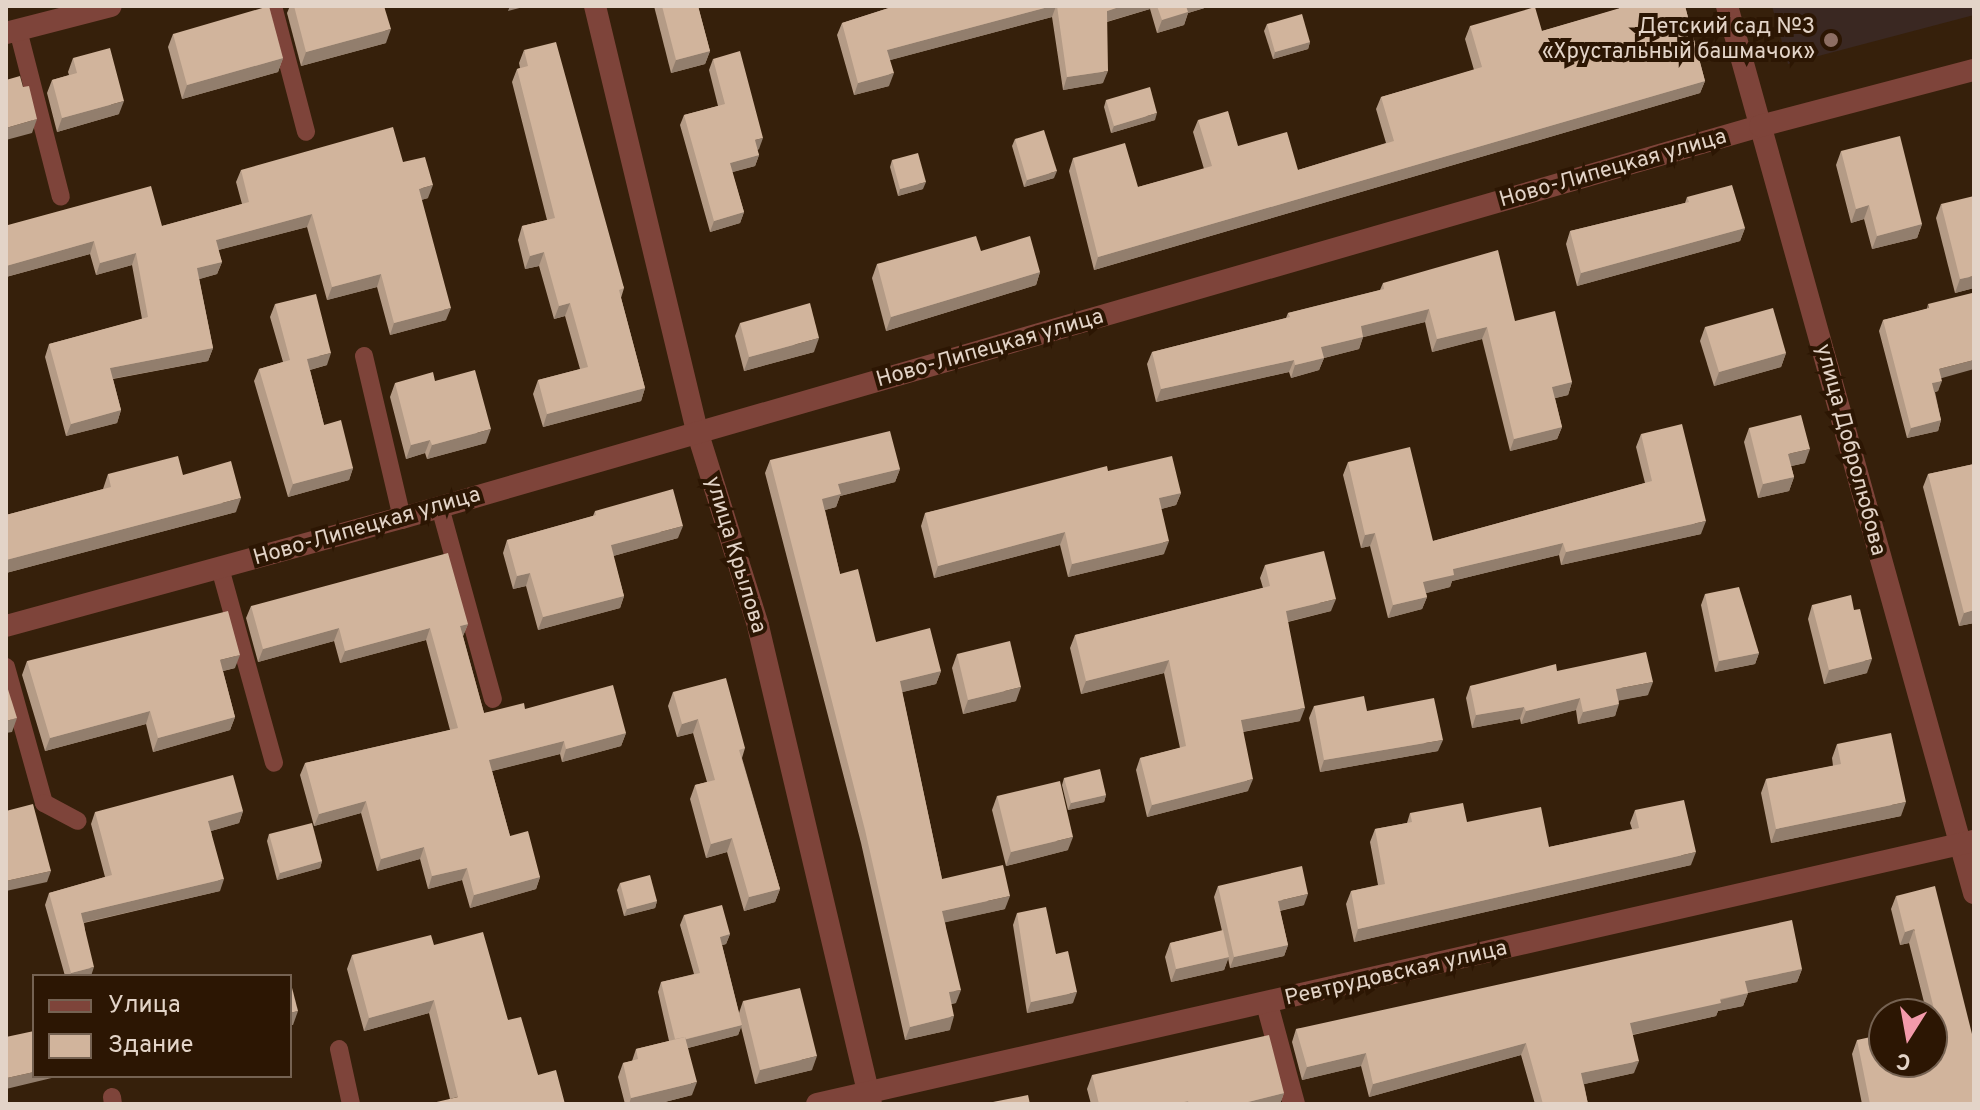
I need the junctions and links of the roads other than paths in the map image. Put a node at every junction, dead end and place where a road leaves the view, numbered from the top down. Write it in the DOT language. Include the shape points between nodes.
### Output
graph roads {
  1 [pos="111,6"];
  2 [pos="273,6"];
  3 [pos="595,6"];
  4 [pos="1727,6"];
  5 [pos="12,32"];
  6 [pos="1974,70"];
  7 [pos="1760,126"];
  8 [pos="306,132"];
  9 [pos="61,197"];
  10 [pos="364,356"];
  11 [pos="698,434"];
  12 [pos="440,507"];
  13 [pos="402,518"];
  14 [pos="220,568"];
  15 [pos="6,626"];
  16 [pos="6,667"];
  17 [pos="493,699"];
  18 [pos="274,763"];
  19 [pos="78,821"];
  20 [pos="1966,842"];
  21 [pos="1974,893"];
  22 [pos="1267,1004"];
  23 [pos="339,1049"];
  24 [pos="870,1098"];
  25 [pos="351,1104"];
  26 [pos="817,1104"];
  27 [pos="1294,1104"];
  1 -- 5 [label="street"];
  2 -- 8 [label="lane"];
  3 -- 11 [label="street, улица Крылова"];
  4 -- 7 [label="street, улица Добролюбова"];
  5 -- 9 [label="lane"];
  6 -- 7 [label="street, Ново-Липецкая улица"];
  7 -- 11 [label="street, Ново-Липецкая улица"];
  7 -- 20 [label="street, улица Добролюбова"];
  10 -- 13 [label="lane"];
  11 -- 12 [label="street, Ново-Липецкая улица"];
  11 -- 24 [label="street, улица Крылова" via="758,626"];
  12 -- 13 [label="street, Ново-Липецкая улица"];
  12 -- 17 [label="lane"];
  13 -- 14 [label="street, Ново-Липецкая улица"];
  14 -- 15 [label="street, Ново-Липецкая улица"];
  14 -- 18 [label="lane"];
  16 -- 19 [label="lane" via="44,803"];
  20 -- 21 [label="street, улица Добролюбова"];
  20 -- 22 [label="street, Ревтрудовская улица"];
  22 -- 24 [label="street, Ревтрудовская улица"];
  22 -- 27 [label="street"];
  23 -- 25 [label="lane"];
  24 -- 26 [label="street, Ревтрудовская улица"];
}
